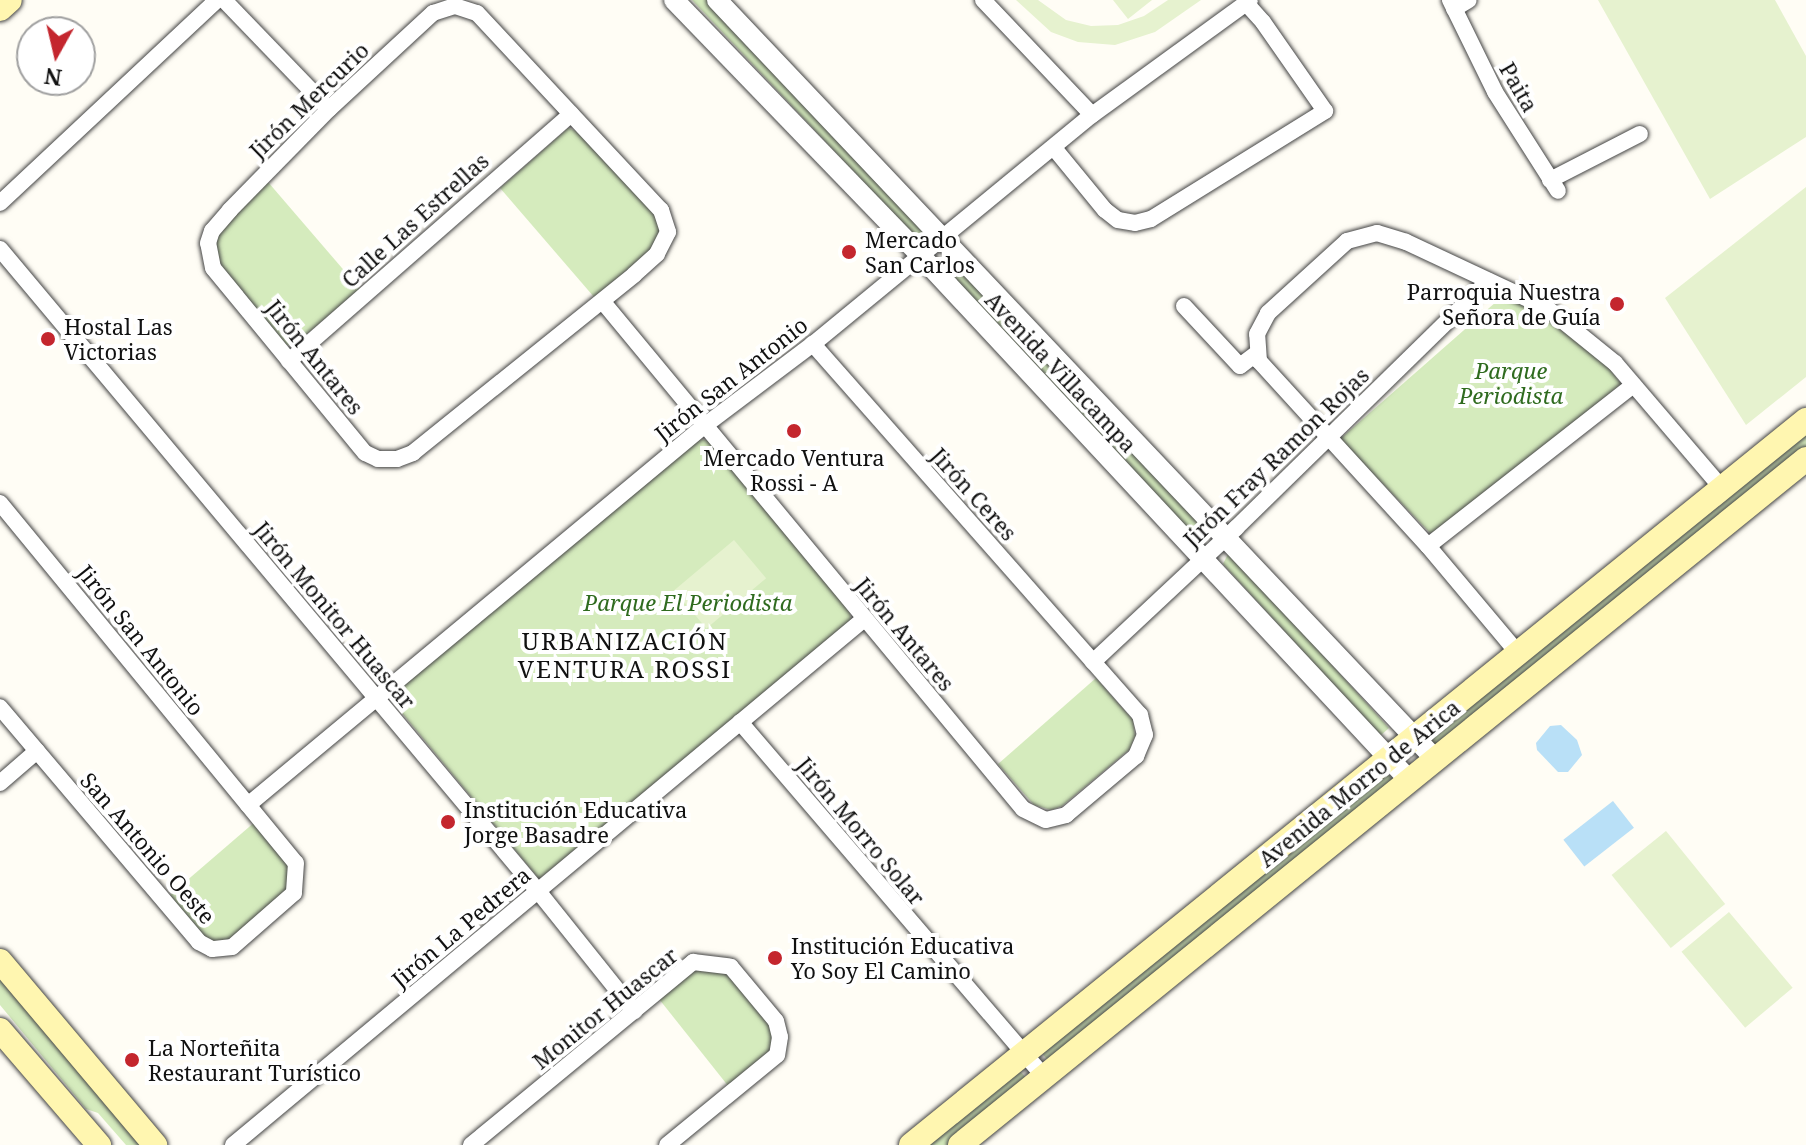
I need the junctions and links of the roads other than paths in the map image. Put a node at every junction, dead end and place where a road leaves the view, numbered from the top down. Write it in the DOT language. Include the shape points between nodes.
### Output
graph roads {
  1 [pos="10,0"];
  2 [pos="217,0"];
  3 [pos="224,0"];
  4 [pos="674,0"];
  5 [pos="717,0"];
  6 [pos="983,0"];
  7 [pos="1469,0"];
  8 [pos="1248,2"];
  9 [pos="1452,4"];
  10 [pos="455,6"];
  11 [pos="0,9"];
  12 [pos="329,109"];
  13 [pos="571,114"];
  14 [pos="1092,115"];
  15 [pos="1640,134"];
  16 [pos="1054,148"];
  17 [pos="0,203"];
  18 [pos="942,237"];
  19 [pos="208,243"];
  20 [pos="0,249"];
  21 [pos="920,255"];
  22 [pos="1488,281"];
  23 [pos="603,302"];
  24 [pos="1184,306"];
  25 [pos="813,344"];
  26 [pos="1256,354"];
  27 [pos="289,361"];
  28 [pos="1633,385"];
  29 [pos="1806,420"];
  30 [pos="704,426"];
  31 [pos="1327,439"];
  32 [pos="1806,459"];
  33 [pos="1721,487"];
  34 [pos="0,503"];
  35 [pos="1226,537"];
  36 [pos="1428,546"];
  37 [pos="1202,559"];
  38 [pos="863,620"];
  39 [pos="1517,652"];
  40 [pos="1098,667"];
  41 [pos="377,698"];
  42 [pos="0,707"];
  43 [pos="740,722"];
  44 [pos="1414,738"];
  45 [pos="37,751"];
  46 [pos="1435,759"];
  47 [pos="1387,760"];
  48 [pos="1409,780"];
  49 [pos="0,783"];
  50 [pos="248,805"];
  51 [pos="296,863"];
  52 [pos="538,891"];
  53 [pos="0,961"];
  54 [pos="634,1011"];
  55 [pos="0,1030"];
  56 [pos="1021,1054"];
  57 [pos="1044,1077"];
  58 [pos="99,1145"];
  59 [pos="155,1145"];
  60 [pos="233,1145"];
  61 [pos="471,1145"];
  62 [pos="667,1145"];
  63 [pos="911,1145"];
  64 [pos="960,1145"];
  1 -- 11 [label="main road"];
  2 -- 17 [label="street"];
  3 -- 12 [label="street"];
  4 -- 21 [label="street, Avenida Villacampa"];
  5 -- 18 [label="street, Avenida Villacampa"];
  6 -- 14 [label="street"];
  7 -- 9 [label="street"];
  8 -- 14 [label="street, Jirón San Antonio"];
  8 -- 16 [label="street" via="1325,111 1151,219 1135,223 1118,220 1105,210"];
  9 -- 15 [label="street, Paita" via="1495,92 1554,186"];
  10 -- 12 [label="street, Jirón Mercurio" via="433,13"];
  10 -- 13 [label="street, Jirón Antares" via="477,13"];
  12 -- 19 [label="street, Jirón Mercurio" via="230,210"];
  13 -- 23 [label="street, Jirón Antares" via="668,222 666,241 657,254"];
  13 -- 27 [label="street, Calle Las Estrellas"];
  14 -- 16 [label="street, Jirón San Antonio"];
  16 -- 18 [label="street, Jirón San Antonio"];
  18 -- 21 [label="street, Jirón San Antonio"];
  18 -- 35 [label="street, Avenida Villacampa"];
  19 -- 27 [label="street, Jirón Antares" via="213,268"];
  20 -- 41 [label="street, Jirón Monitor Huascar"];
  21 -- 25 [label="street, Jirón San Antonio"];
  21 -- 37 [label="street, Avenida Villacampa"];
  22 -- 26 [label="street" via="1406,242 1362,234 1347,241 1268,313 1257,334"];
  22 -- 28 [label="street" via="1547,308 1591,340"];
  22 -- 31 [label="street, Jirón Fray Ramon Rojas"];
  23 -- 27 [label="street, Jirón Antares" via="413,453 397,459 365,453"];
  23 -- 30 [label="street, Jirón Antares"];
  24 -- 26 [label="street" via="1238,365"];
  25 -- 30 [label="street, Jirón San Antonio"];
  25 -- 40 [label="street, Jirón Ceres"];
  26 -- 31 [label="street"];
  28 -- 33 [label="street"];
  28 -- 36 [label="street"];
  29 -- 33 [label="main road, Avenida Morro de Arica"];
  30 -- 38 [label="street, Jirón Antares"];
  30 -- 41 [label="street, Jirón San Antonio"];
  31 -- 35 [label="street, Jirón Fray Ramon Rojas"];
  31 -- 36 [label="street"];
  32 -- 46 [label="main road, Avenida Morro de Arica"];
  33 -- 39 [label="main road, Avenida Morro de Arica"];
  34 -- 50 [label="street, Jirón San Antonio"];
  35 -- 37 [label="street, Jirón Fray Ramon Rojas"];
  35 -- 44 [label="street, Avenida Villacampa"];
  36 -- 39 [label="street"];
  37 -- 40 [label="street, Jirón Fray Ramon Rojas"];
  37 -- 47 [label="street, Avenida Villacampa"];
  38 -- 40 [label="street, Jirón Antares" via="1023,809 1046,820 1066,815 1143,746 1140,715"];
  38 -- 43 [label="street, Jirón La Pedrera"];
  39 -- 44 [label="main road, Avenida Morro de Arica"];
  41 -- 50 [label="street, Jirón San Antonio"];
  41 -- 52 [label="street, Jirón Monitor Huascar"];
  42 -- 45 [label="street, San Antonio Oeste"];
  43 -- 52 [label="street, Jirón La Pedrera"];
  43 -- 56 [label="street, Jirón Morro Solar"];
  44 -- 46 [label="street, Avenida Villacampa"];
  44 -- 47 [label="main road, Avenida Morro de Arica"];
  45 -- 49 [label="street"];
  45 -- 51 [label="street, San Antonio Oeste" via="199,942 212,949 232,947 286,902 294,893"];
  46 -- 48 [label="main road, Avenida Morro de Arica"];
  47 -- 48 [label="street, Avenida Villacampa"];
  47 -- 56 [label="main road, Avenida Morro de Arica"];
  48 -- 57 [label="main road, Avenida Morro de Arica"];
  50 -- 51 [label="street, Jirón San Antonio"];
  52 -- 54 [label="street, Jirón Monitor Huascar"];
  52 -- 60 [label="street, Jirón La Pedrera"];
  53 -- 59 [label="main road"];
  54 -- 61 [label="street, Monitor Huascar"];
  54 -- 62 [label="street, Monitor Huascar" via="693,962 711,961 731,967 776,1021 780,1037 777,1055"];
  55 -- 58 [label="main road"];
  56 -- 57 [label="street, Jirón Morro Solar"];
  56 -- 63 [label="main road, Avenida Morro de Arica"];
  57 -- 64 [label="main road, Avenida Morro de Arica"];
}
